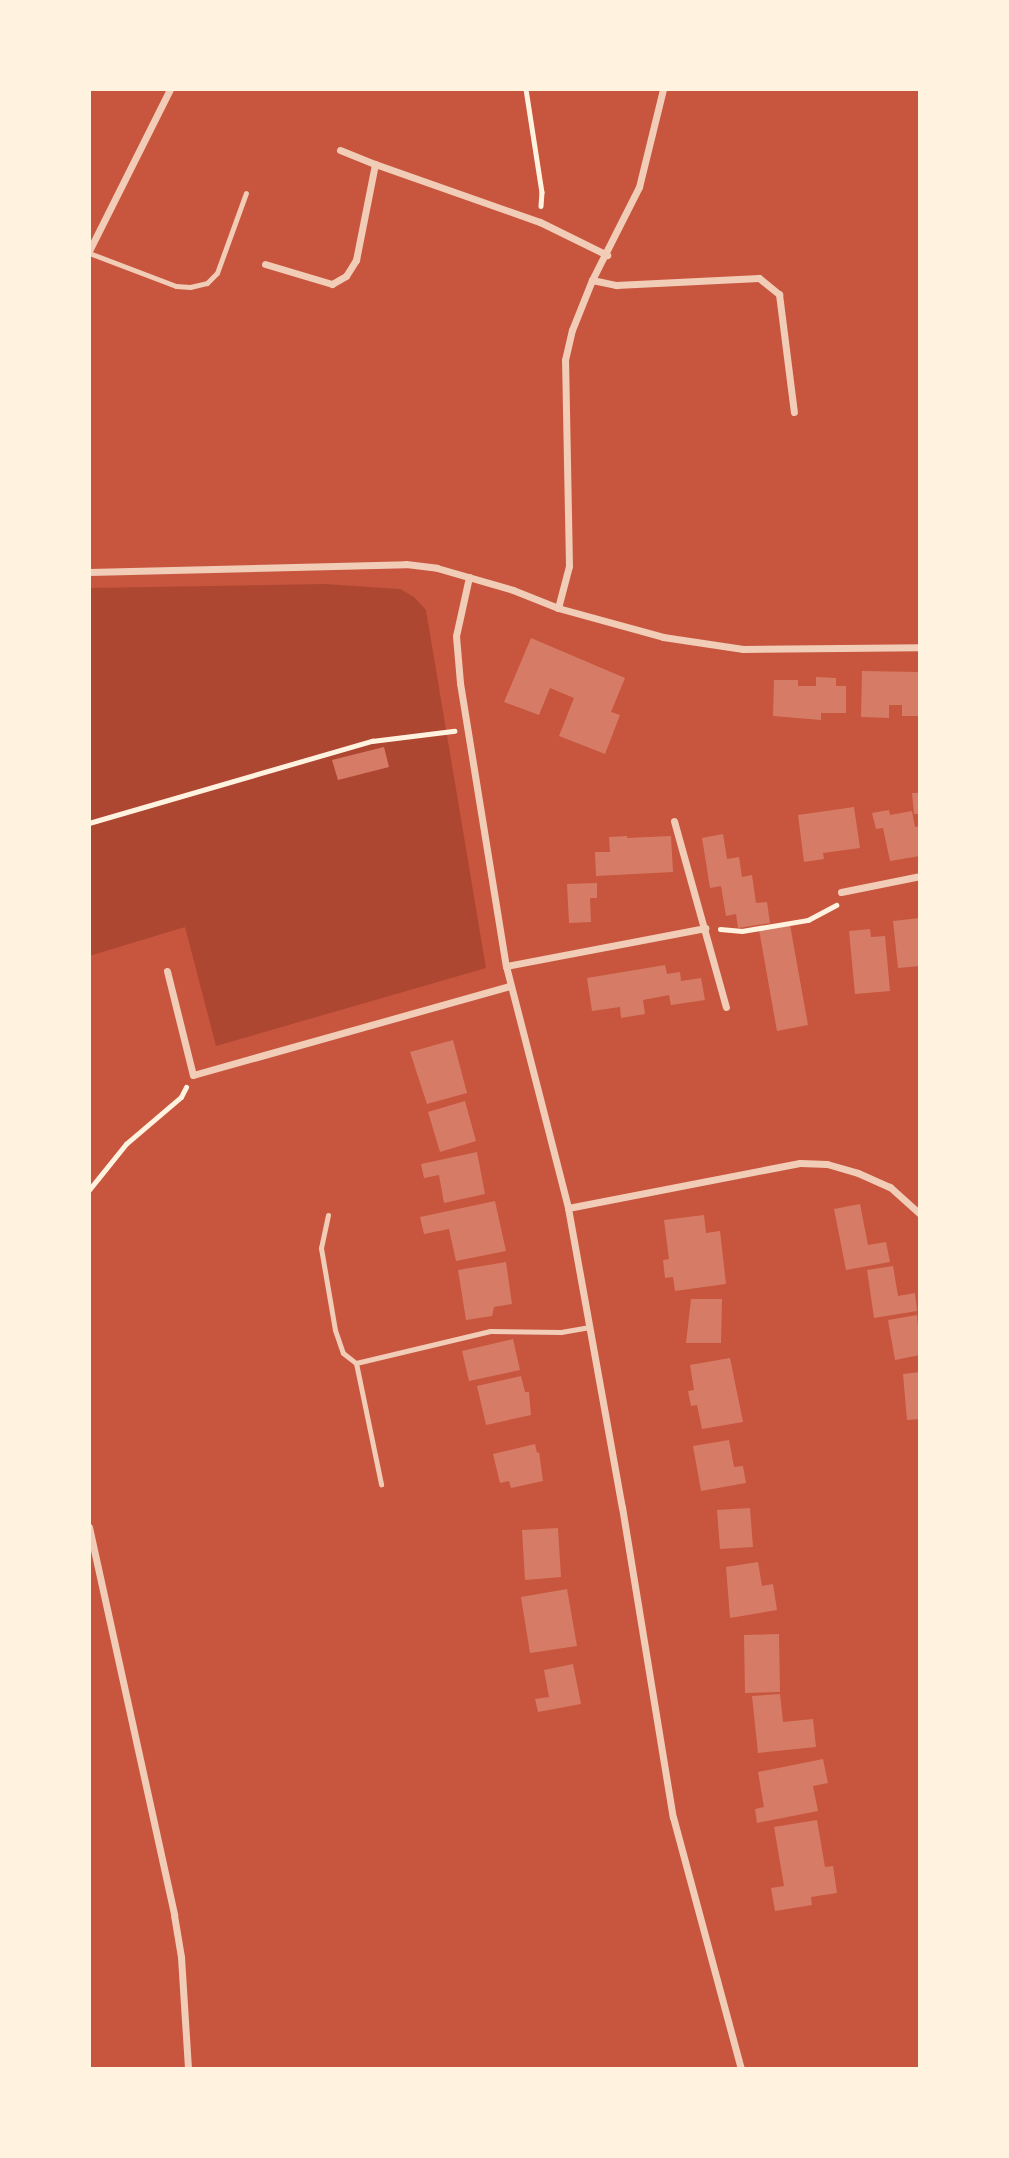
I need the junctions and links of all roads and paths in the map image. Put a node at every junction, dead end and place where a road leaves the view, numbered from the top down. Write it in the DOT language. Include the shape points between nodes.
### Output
graph roads {
  1 [pos="170,89"];
  2 [pos="526,89"];
  3 [pos="663,89"];
  4 [pos="340,150"];
  5 [pos="374,164"];
  6 [pos="246,193"];
  7 [pos="540,222"];
  8 [pos="89,252"];
  9 [pos="607,255"];
  10 [pos="265,264"];
  11 [pos="592,280"];
  12 [pos="794,412"];
  13 [pos="89,572"];
  14 [pos="469,577"];
  15 [pos="558,608"];
  16 [pos="920,646"];
  17 [pos="467,730"];
  18 [pos="674,821"];
  19 [pos="89,823"];
  20 [pos="920,876"];
  21 [pos="841,892"];
  22 [pos="705,928"];
  23 [pos="506,966"];
  24 [pos="167,971"];
  25 [pos="510,986"];
  26 [pos="726,1007"];
  27 [pos="193,1075"];
  28 [pos="89,1190"];
  29 [pos="568,1208"];
  30 [pos="920,1214"];
  31 [pos="328,1215"];
  32 [pos="590,1327"];
  33 [pos="356,1363"];
  34 [pos="381,1484"];
  35 [pos="89,1527"];
  36 [pos="188,2069"];
  37 [pos="741,2069"];
  1 -- 8 [label="street"];
  2 -- 7 [label="path" via="542,192"];
  3 -- 9 [label="street" via="639,187"];
  4 -- 5 [label="street"];
  5 -- 7 [label="street"];
  5 -- 10 [label="street" via="356,260 346,276 332,284"];
  6 -- 8 [label="lane" via="216,273 206,283 176,286"];
  7 -- 9 [label="street"];
  9 -- 11 [label="street"];
  11 -- 12 [label="street" via="616,285 760,278 779,294"];
  11 -- 15 [label="street" via="565,360 569,566"];
  13 -- 14 [label="street" via="407,564"];
  14 -- 15 [label="street"];
  14 -- 17 [label="street" via="456,636"];
  15 -- 16 [label="street" via="663,637 743,649"];
  17 -- 19 [label="path" via="372,741"];
  17 -- 23 [label="street"];
  18 -- 22 [label="street"];
  20 -- 21 [label="street"];
  21 -- 22 [label="path" via="836,905 808,920 741,931"];
  22 -- 23 [label="street"];
  22 -- 26 [label="street"];
  23 -- 25 [label="street"];
  24 -- 27 [label="street"];
  25 -- 27 [label="street"];
  25 -- 29 [label="street"];
  27 -- 28 [label="path" via="181,1097 126,1144"];
  29 -- 30 [label="street" via="800,1163 827,1164 880,1182"];
  29 -- 32 [label="street"];
  31 -- 33 [label="lane" via="321,1248 335,1330 343,1353"];
  32 -- 33 [label="lane" via="561,1332 490,1331"];
  32 -- 37 [label="street" via="673,1817"];
  33 -- 34 [label="lane"];
  35 -- 36 [label="street" via="174,1915"];
}
